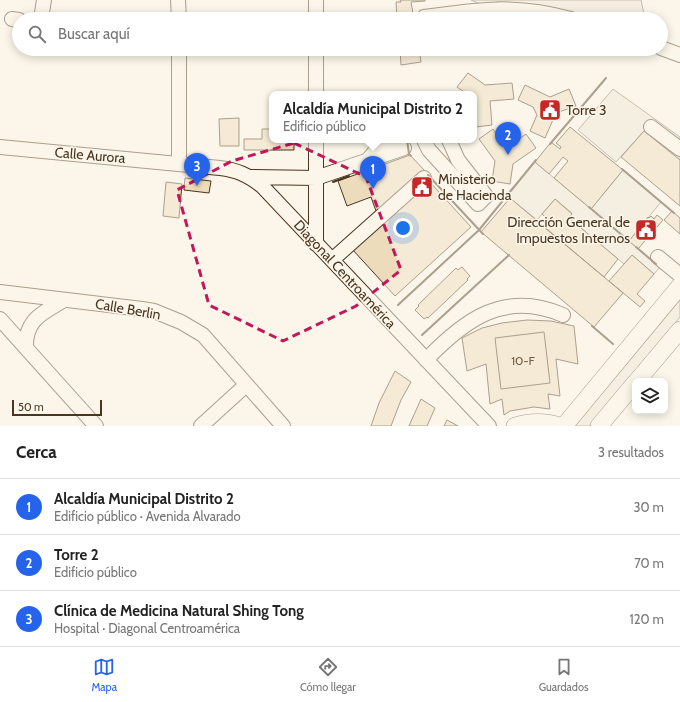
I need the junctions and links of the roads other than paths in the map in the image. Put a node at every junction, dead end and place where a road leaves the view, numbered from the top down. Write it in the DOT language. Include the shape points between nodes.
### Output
graph roads {
  1 [pos="44,0"];
  2 [pos="178,0"];
  3 [pos="316,0"];
  4 [pos="461,6"];
  5 [pos="43,12"];
  6 [pos="178,12"];
  7 [pos="316,12"];
  8 [pos="441,12"];
  9 [pos="535,12"];
  10 [pos="668,51"];
  11 [pos="680,55"];
  12 [pos="179,56"];
  13 [pos="316,56"];
  14 [pos="316,91"];
  15 [pos="651,127"];
  16 [pos="316,143"];
  17 [pos="382,143"];
  18 [pos="426,143"];
  19 [pos="450,143"];
  20 [pos="0,147"];
  21 [pos="404,148"];
  22 [pos="680,149"];
  23 [pos="367,161"];
  24 [pos="179,164"];
  25 [pos="251,177"];
  26 [pos="316,178"];
  27 [pos="424,178"];
  28 [pos="316,244"];
  29 [pos="658,257"];
  30 [pos="332,260"];
  31 [pos="680,275"];
  32 [pos="680,286"];
  33 [pos="0,292"];
  34 [pos="64,300"];
  35 [pos="563,315"];
  36 [pos="0,319"];
  37 [pos="680,330"];
  38 [pos="26,348"];
  39 [pos="426,360"];
  40 [pos="639,378"];
  41 [pos="246,385"];
  42 [pos="632,387"];
  43 [pos="96,426"];
  44 [pos="201,426"];
  45 [pos="283,426"];
  46 [pos="489,426"];
  47 [pos="515,426"];
  48 [pos="560,426"];
  49 [pos="564,426"];
  50 [pos="599,426"];
  1 -- 5 [label="street"];
  2 -- 6 [label="street"];
  3 -- 7 [label="street"];
  4 -- 8 [label="street"];
  4 -- 9 [label="street"];
  10 -- 11 [label="street"];
  12 -- 24 [label="street"];
  13 -- 14 [label="street"];
  15 -- 22 [label="street"];
  16 -- 26 [label="street"];
  17 -- 23 [label="street"];
  18 -- 19 [label="street" via="478,204 486,196 458,160"];
  20 -- 24 [label="street, Calle Aurora"];
  21 -- 23 [label="street"];
  23 -- 26 [label="street"];
  24 -- 25 [label="street, Diagonal Centroamérica" via="231,170"];
  25 -- 26 [label="street"];
  25 -- 28 [label="street, Diagonal Centroamérica"];
  26 -- 28 [label="street"];
  27 -- 30 [label="street"];
  28 -- 30 [label="street, Diagonal Centroamérica"];
  29 -- 31 [label="street"];
  30 -- 39 [label="street, Diagonal Centroamérica"];
  32 -- 49 [label="main road"];
  33 -- 34 [label="street, Calle Berlin"];
  34 -- 38 [label="street" via="33,322 28,330"];
  34 -- 41 [label="street, Calle Berlin" via="142,308 181,322 203,336"];
  35 -- 39 [label="street" via="546,308 518,306 493,310 469,321 449,336"];
  36 -- 38 [label="street"];
  37 -- 40 [label="main road"];
  38 -- 43 [label="street"];
  39 -- 46 [label="street, Diagonal Centroamérica"];
  41 -- 44 [label="street"];
  41 -- 45 [label="street, Calle Berlin"];
  42 -- 50 [label="main road"];
  47 -- 48 [label="main road" via="546,422"];
}
